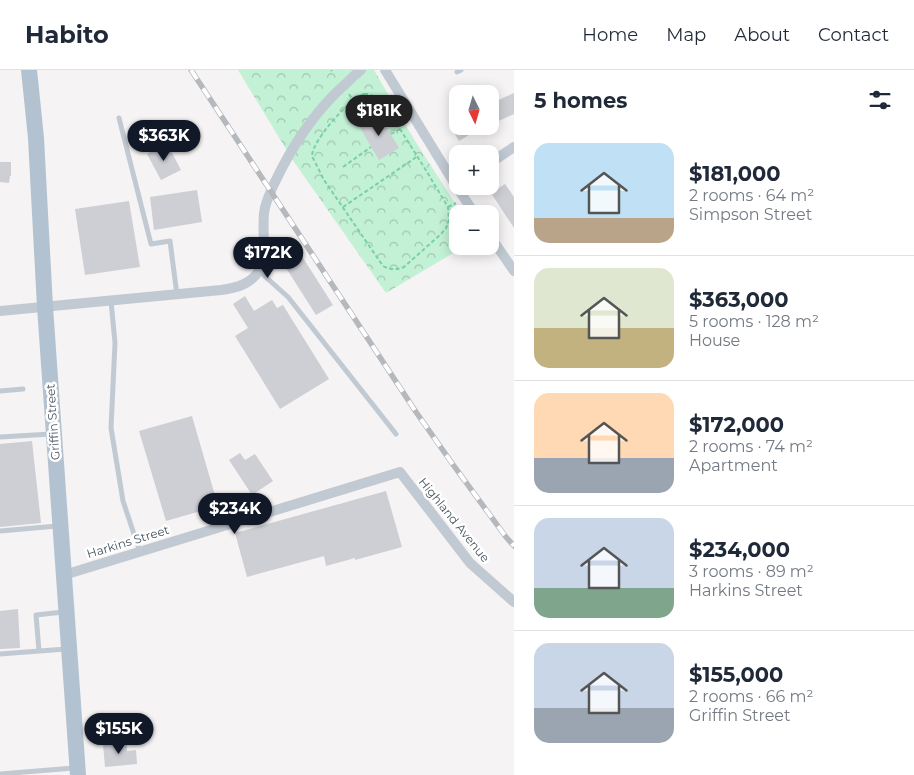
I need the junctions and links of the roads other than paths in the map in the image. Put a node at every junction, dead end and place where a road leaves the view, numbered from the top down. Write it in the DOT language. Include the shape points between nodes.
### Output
graph roads {
  1 [pos="29,70"];
  2 [pos="361,70"];
  3 [pos="385,70"];
  4 [pos="119,118"];
  5 [pos="514,147"];
  6 [pos="499,157"];
  7 [pos="449,173"];
  8 [pos="499,249"];
  9 [pos="259,271"];
  10 [pos="514,271"];
  11 [pos="177,295"];
  12 [pos="111,301"];
  13 [pos="45,307"];
  14 [pos="0,311"];
  15 [pos="23,389"];
  16 [pos="0,391"];
  17 [pos="54,433"];
  18 [pos="396,434"];
  19 [pos="0,437"];
  20 [pos="400,472"];
  21 [pos="60,526"];
  22 [pos="0,531"];
  23 [pos="140,552"];
  24 [pos="64,575"];
  25 [pos="514,602"];
  26 [pos="66,612"];
  27 [pos="69,649"];
  28 [pos="39,651"];
  29 [pos="0,654"];
  30 [pos="78,771"];
  31 [pos="0,774"];
  1 -- 13 [label="main road, Griffin Street"];
  2 -- 9 [label="street" via="322,107 286,159 264,211 263,254"];
  3 -- 7 [label="street"];
  4 -- 11 [label="lane" via="151,244 170,241"];
  5 -- 6 [label="street"];
  8 -- 10 [label="street"];
  9 -- 11 [label="street" via="237,287"];
  9 -- 18 [label="lane" via="288,297"];
  11 -- 12 [label="street"];
  12 -- 13 [label="street"];
  12 -- 23 [label="lane" via="115,343 111,428 123,501"];
  13 -- 14 [label="street"];
  13 -- 17 [label="main road, Griffin Street"];
  15 -- 16 [label="lane"];
  17 -- 19 [label="lane"];
  17 -- 21 [label="main road, Griffin Street"];
  20 -- 23 [label="street, Harkins Street"];
  20 -- 25 [label="street, Highland Avenue" via="470,563"];
  21 -- 22 [label="lane"];
  21 -- 24 [label="main road, Griffin Street"];
  23 -- 24 [label="street, Harkins Street"];
  24 -- 26 [label="main road, Griffin Street"];
  26 -- 27 [label="main road, Griffin Street"];
  26 -- 28 [label="lane" via="36,615"];
  27 -- 28 [label="lane"];
  27 -- 30 [label="main road, Griffin Street"];
  28 -- 29 [label="lane"];
  30 -- 31 [label="lane"];
}
